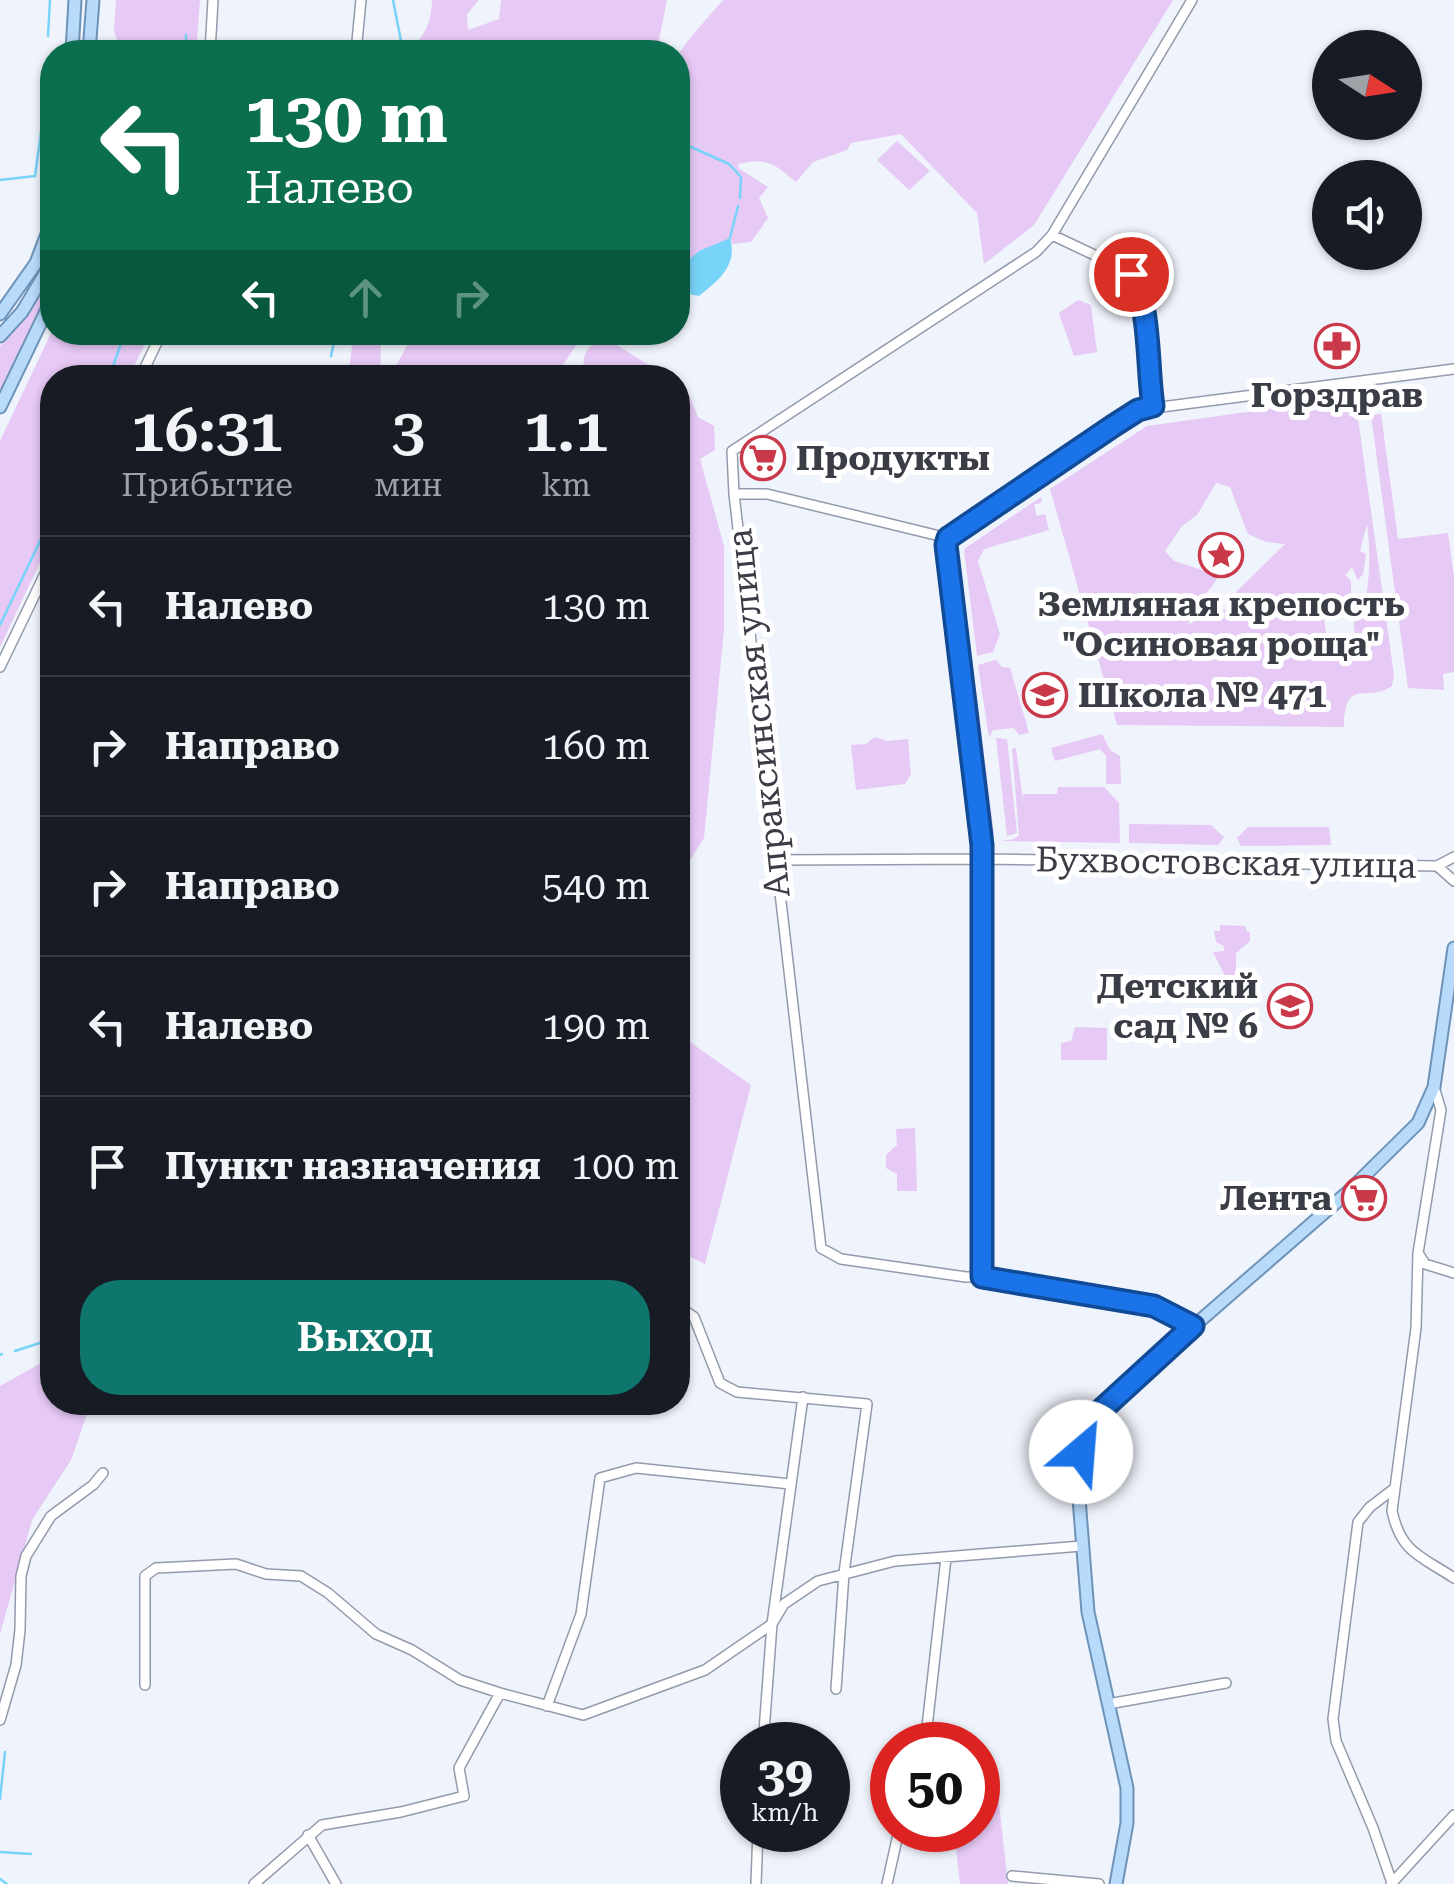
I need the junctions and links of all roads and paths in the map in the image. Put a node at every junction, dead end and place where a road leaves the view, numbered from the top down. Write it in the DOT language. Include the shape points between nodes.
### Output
graph roads {
  1 [pos="75,0"];
  2 [pos="92,0"];
  3 [pos="213,0"];
  4 [pos="361,0"];
  5 [pos="1192,0"];
  6 [pos="73,40"];
  7 [pos="90,40"];
  8 [pos="211,40"];
  9 [pos="357,40"];
  10 [pos="1052,235"];
  11 [pos="40,252"];
  12 [pos="40,282"];
  13 [pos="0,314"];
  14 [pos="40,325"];
  15 [pos="0,336"];
  16 [pos="1454,369"];
  17 [pos="1153,406"];
  18 [pos="0,408"];
  19 [pos="734,494"];
  20 [pos="948,538"];
  21 [pos="40,584"];
  22 [pos="0,667"];
  23 [pos="982,858"];
  24 [pos="1454,858"];
  25 [pos="775,860"];
  26 [pos="1437,866"];
  27 [pos="1454,881"];
  28 [pos="1454,948"];
  29 [pos="1434,1087"];
  30 [pos="1418,1253"];
  31 [pos="1454,1273"];
  32 [pos="982,1277"];
  33 [pos="690,1315"];
  34 [pos="1193,1326"];
  35 [pos="803,1397"];
  36 [pos="104,1473"];
  37 [pos="790,1484"];
  38 [pos="1394,1488"];
  39 [pos="1082,1546"];
  40 [pos="946,1558"];
  41 [pos="844,1573"];
  42 [pos="1454,1578"];
  43 [pos="772,1624"];
  44 [pos="1226,1683"];
  45 [pos="145,1685"];
  46 [pos="836,1689"];
  47 [pos="500,1693"];
  48 [pos="1108,1704"];
  49 [pos="546,1706"];
  50 [pos="0,1720"];
  51 [pos="765,1722"];
  52 [pos="928,1722"];
  53 [pos="1454,1815"];
  54 [pos="308,1834"];
  55 [pos="757,1852"];
  56 [pos="895,1852"];
  57 [pos="1012,1876"];
  58 [pos="254,1884"];
  59 [pos="336,1884"];
  60 [pos="756,1884"];
  61 [pos="887,1884"];
  62 [pos="1099,1884"];
  63 [pos="1116,1884"];
  64 [pos="1392,1884"];
  1 -- 6 [label="main road"];
  2 -- 7 [label="main road"];
  3 -- 8 [label="street"];
  4 -- 9 [label="street"];
  5 -- 10 [label="street, Апраксинская улица"];
  10 -- 17 [label="street" via="1122,268 1137,283"];
  10 -- 19 [label="street, Апраксинская улица" via="1036,252 732,451"];
  11 -- 13 [label="main road"];
  12 -- 15 [label="main road"];
  14 -- 18 [label="main road"];
  16 -- 17 [label="street"];
  17 -- 20 [label="street" via="1125,418"];
  19 -- 20 [label="street" via="767,494"];
  19 -- 25 [label="street, Апраксинская улица"];
  20 -- 23 [label="street"];
  21 -- 22 [label="street"];
  23 -- 25 [label="street, Бухвостовская улица"];
  23 -- 26 [label="street, Бухвостовская улица"];
  23 -- 32 [label="street"];
  24 -- 26 [label="street, Бухвостовская улица"];
  25 -- 32 [label="street, Апраксинская улица" via="821,1248 841,1260"];
  26 -- 27 [label="street, Бухвостовская улица"];
  28 -- 29 [label="main road"];
  29 -- 30 [label="street" via="1441,1110"];
  29 -- 34 [label="main road" via="1418,1122 1391,1152"];
  30 -- 31 [label="street" via="1425,1264"];
  30 -- 38 [label="street" via="1416,1328"];
  32 -- 34 [label="street, Апраксинская улица" via="1154,1306"];
  33 -- 35 [label="street" via="720,1384 737,1392"];
  34 -- 39 [label="main road" via="1118,1392 1087,1432 1078,1486"];
  35 -- 37 [label="street"];
  35 -- 41 [label="street" via="866,1404"];
  36 -- 50 [label="street" via="52,1516 26,1556 16,1665"];
  37 -- 43 [label="street"];
  37 -- 49 [label="street" via="636,1468 600,1478 582,1614"];
  38 -- 42 [label="street" via="1397,1534 1410,1552"];
  38 -- 64 [label="street" via="1358,1522 1333,1719"];
  39 -- 40 [label="street"];
  39 -- 48 [label="main road"];
  40 -- 41 [label="street"];
  40 -- 52 [label="street"];
  41 -- 43 [label="street" via="784,1604"];
  41 -- 46 [label="street"];
  43 -- 49 [label="street" via="705,1670 622,1703 582,1715"];
  43 -- 51 [label="street"];
  44 -- 48 [label="street"];
  45 -- 47 [label="street" via="145,1576 156,1568 236,1564 301,1576 376,1634 460,1680"];
  47 -- 49 [label="street"];
  47 -- 54 [label="street" via="459,1768 464,1796 322,1825"];
  48 -- 63 [label="main road" via="1128,1805"];
  53 -- 64 [label="street"];
  54 -- 58 [label="street"];
  54 -- 59 [label="street"];
  55 -- 60 [label="street"];
  56 -- 61 [label="street"];
  57 -- 62 [label="street"];
}
